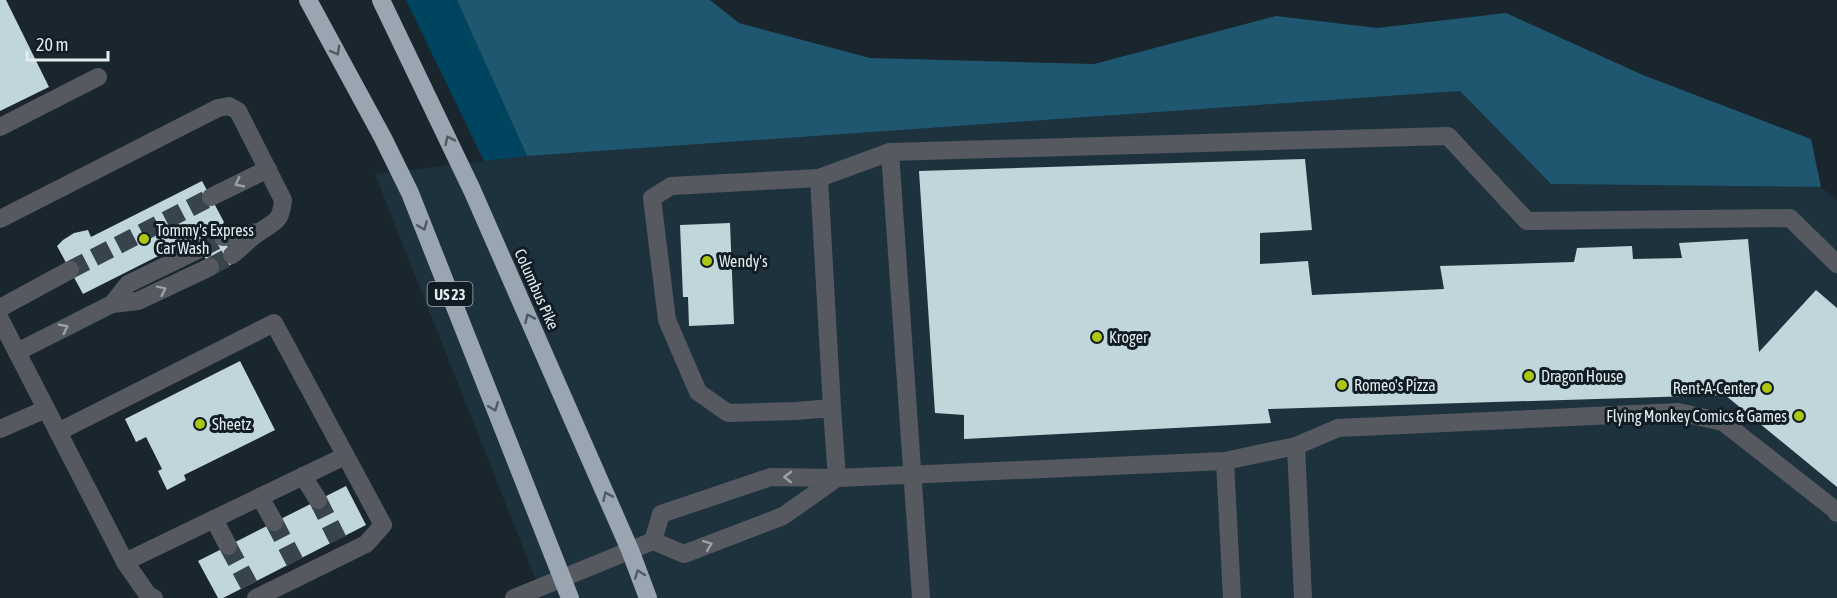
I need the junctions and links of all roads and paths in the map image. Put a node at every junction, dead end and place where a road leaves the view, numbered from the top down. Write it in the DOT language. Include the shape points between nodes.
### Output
graph roads {
  1 [pos="308,0"];
  2 [pos="381,0"];
  3 [pos="98,77"];
  4 [pos="0,128"];
  5 [pos="890,152"];
  6 [pos="268,169"];
  7 [pos="819,178"];
  8 [pos="211,197"];
  9 [pos="0,219"];
  10 [pos="259,232"];
  11 [pos="223,237"];
  12 [pos="200,249"];
  13 [pos="232,255"];
  14 [pos="1837,264"];
  15 [pos="210,267"];
  16 [pos="70,270"];
  17 [pos="112,304"];
  18 [pos="0,308"];
  19 [pos="0,319"];
  20 [pos="17,352"];
  21 [pos="832,408"];
  22 [pos="46,409"];
  23 [pos="0,429"];
  24 [pos="58,432"];
  25 [pos="1296,446"];
  26 [pos="345,456"];
  27 [pos="1226,461"];
  28 [pos="913,475"];
  29 [pos="303,476"];
  30 [pos="837,478"];
  31 [pos="260,497"];
  32 [pos="318,500"];
  33 [pos="1837,513"];
  34 [pos="214,519"];
  35 [pos="274,522"];
  36 [pos="653,541"];
  37 [pos="228,546"];
  38 [pos="630,550"];
  39 [pos="125,562"];
  40 [pos="562,578"];
  41 [pos="253,594"];
  42 [pos="154,598"];
  43 [pos="514,598"];
  44 [pos="570,598"];
  45 [pos="648,598"];
  46 [pos="921,598"];
  47 [pos="1233,598"];
  48 [pos="1303,598"];
  1 -- 40 [label="highway, US 23, one-way" via="410,193"];
  38 -- 2 [label="highway, Columbus Pike, one-way" via="472,189"];
  3 -- 4 [label="street"];
  5 -- 7 [label="street"];
  5 -- 14 [label="street" via="1448,136 1527,221 1790,218"];
  5 -- 28 [label="street"];
  6 -- 8 [label="street, one-way"];
  6 -- 9 [label="street" via="238,111 229,106 218,108"];
  6 -- 10 [label="street" via="283,200 282,212 274,224"];
  7 -- 21 [label="street"];
  7 -- 21 [label="street" via="671,186 652,198 667,320 698,392 728,413"];
  10 -- 11 [label="street"];
  10 -- 13 [label="street"];
  12 -- 17 [label="street" via="128,284"];
  17 -- 15 [label="street, one-way" via="138,301"];
  16 -- 18 [label="street"];
  20 -- 17 [label="street, one-way"];
  19 -- 20 [label="street"];
  20 -- 22 [label="street"];
  21 -- 30 [label="street"];
  22 -- 23 [label="street"];
  22 -- 24 [label="street"];
  24 -- 26 [label="street" via="274,323"];
  24 -- 39 [label="street"];
  25 -- 27 [label="street"];
  25 -- 33 [label="street" via="1338,428 1678,412 1722,422"];
  25 -- 48 [label="street"];
  26 -- 29 [label="street"];
  26 -- 41 [label="street" via="383,525 366,544 341,547"];
  27 -- 28 [label="street"];
  27 -- 47 [label="street"];
  28 -- 30 [label="street"];
  28 -- 46 [label="street"];
  29 -- 31 [label="street"];
  29 -- 32 [label="street"];
  36 -- 30 [label="street, one-way" via="684,554 783,516"];
  30 -- 36 [label="street, one-way" via="771,477 661,514"];
  31 -- 34 [label="street"];
  31 -- 35 [label="street"];
  34 -- 37 [label="street"];
  34 -- 39 [label="street"];
  36 -- 38 [label="street"];
  38 -- 40 [label="street"];
  45 -- 38 [label="highway, Columbus Pike, one-way"];
  39 -- 42 [label="street"];
  40 -- 43 [label="street"];
  40 -- 44 [label="highway, US 23"];
}
